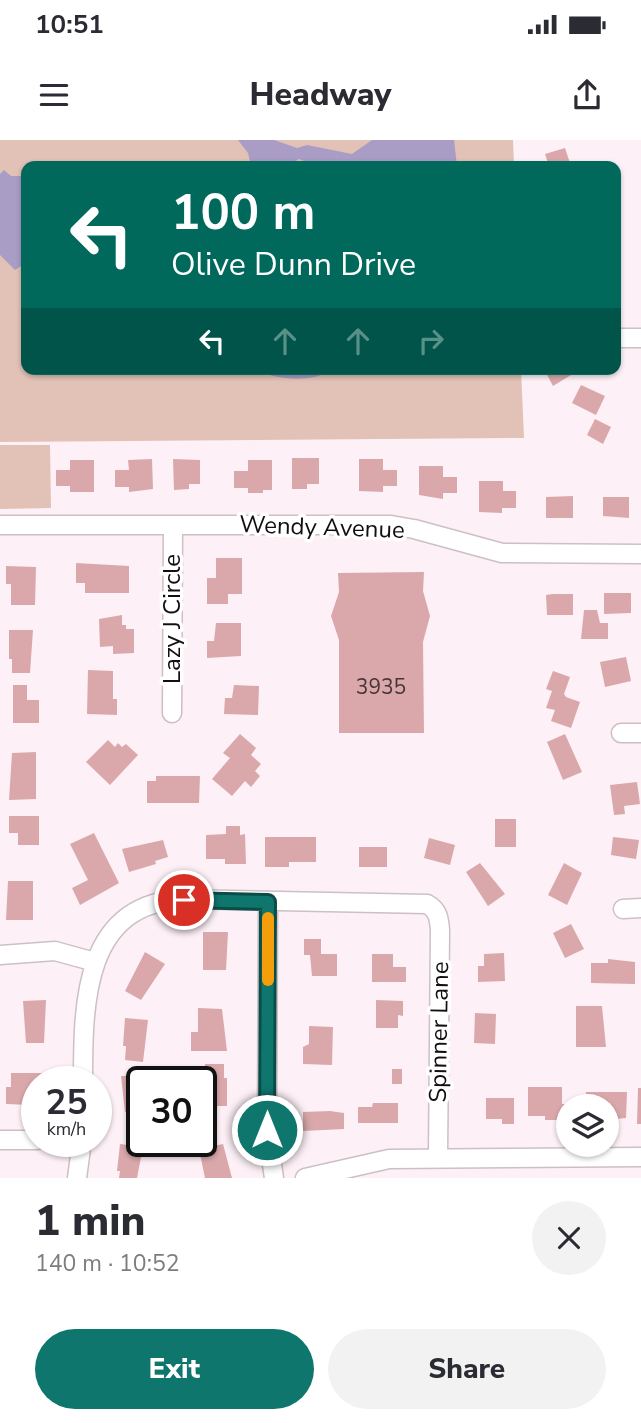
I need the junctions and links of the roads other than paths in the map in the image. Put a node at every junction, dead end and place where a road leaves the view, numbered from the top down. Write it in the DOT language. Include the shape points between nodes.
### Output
graph roads {
  1 [pos="621,338"];
  2 [pos="641,338"];
  3 [pos="0,525"];
  4 [pos="173,525"];
  5 [pos="641,554"];
  6 [pos="172,713"];
  7 [pos="621,733"];
  8 [pos="641,733"];
  9 [pos="268,902"];
  10 [pos="641,908"];
  11 [pos="622,909"];
  12 [pos="0,955"];
  13 [pos="95,962"];
  14 [pos="84,1066"];
  15 [pos="0,1139"];
  16 [pos="21,1139"];
  17 [pos="80,1157"];
  18 [pos="438,1157"];
  19 [pos="641,1157"];
  20 [pos="77,1178"];
  21 [pos="274,1178"];
  22 [pos="305,1178"];
  1 -- 2 [label="street"];
  3 -- 4 [label="street, Wendy Avenue"];
  4 -- 5 [label="street, Wendy Avenue" via="390,525 502,554"];
  4 -- 6 [label="street, Lazy J Circle"];
  7 -- 8 [label="street"];
  9 -- 13 [label="street" via="155,903 120,922"];
  9 -- 18 [label="street, Spinner Lane" via="410,902 434,908 440,930"];
  9 -- 21 [label="street" via="267,1130"];
  10 -- 11 [label="street"];
  12 -- 13 [label="street" via="55,951"];
  13 -- 14 [label="street"];
  15 -- 16 [label="street"];
  17 -- 20 [label="street"];
  18 -- 19 [label="street"];
  18 -- 22 [label="street" via="389,1159"];
}
